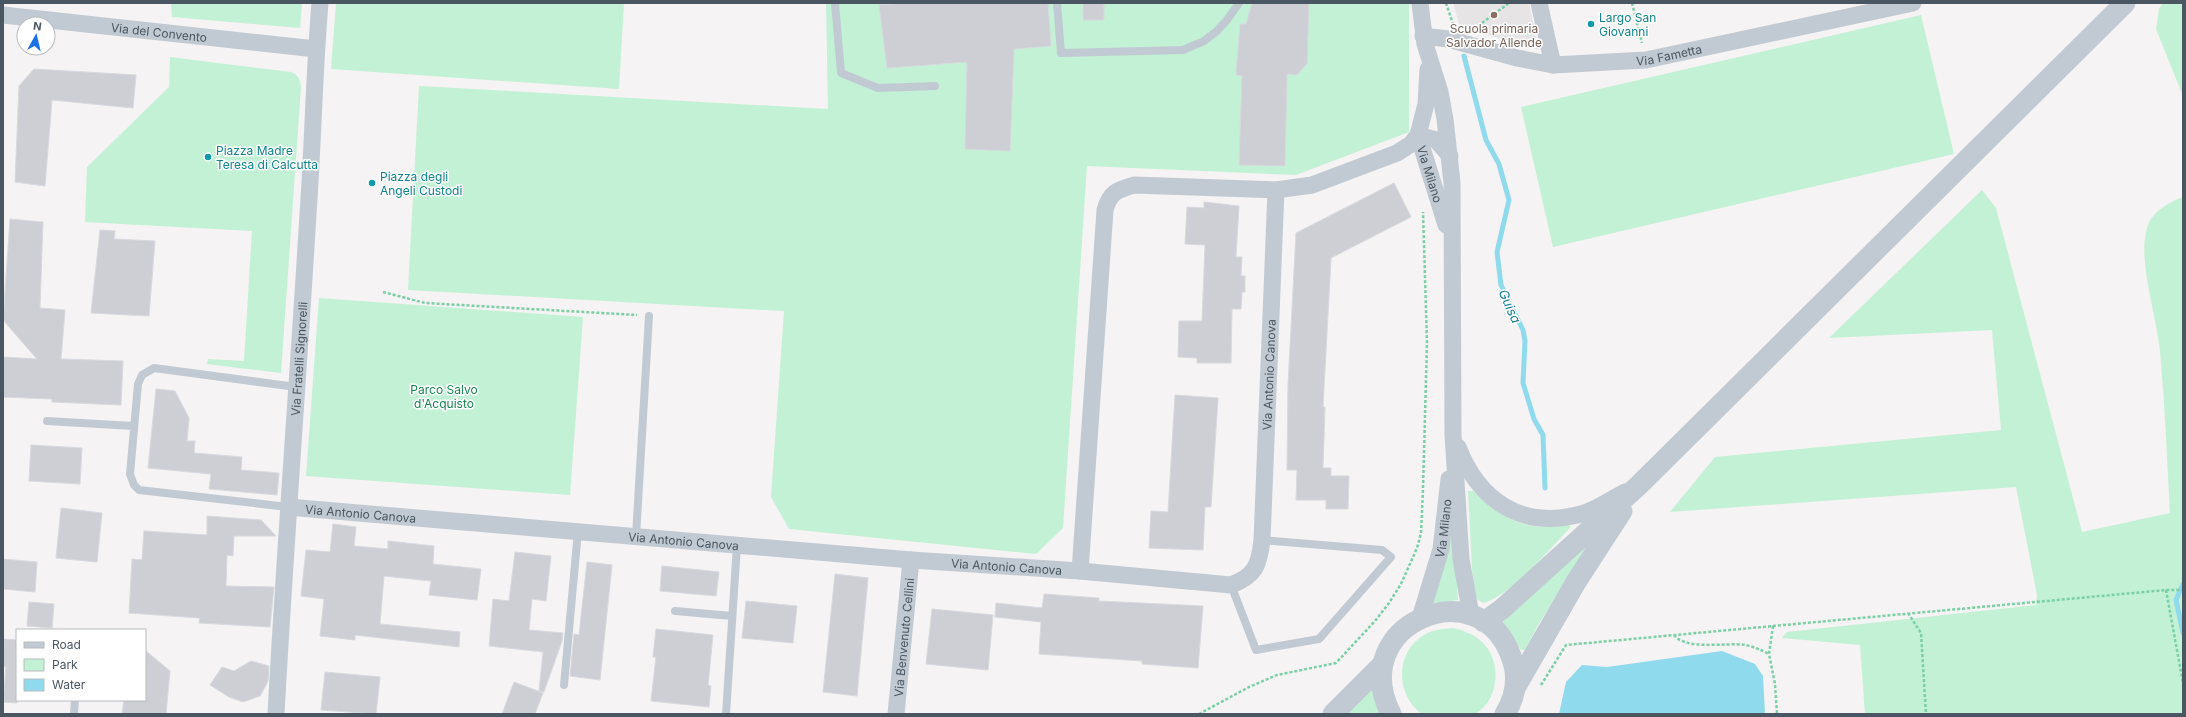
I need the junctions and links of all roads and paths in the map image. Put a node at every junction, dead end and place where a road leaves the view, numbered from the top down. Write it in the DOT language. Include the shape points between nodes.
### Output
graph roads {
  1 [pos="320,3"];
  2 [pos="835,3"];
  3 [pos="1057,3"];
  4 [pos="1239,3"];
  5 [pos="1420,3"];
  6 [pos="1446,3"];
  7 [pos="1509,3"];
  8 [pos="1539,3"];
  9 [pos="1632,3"];
  10 [pos="1913,3"];
  11 [pos="2125,3"];
  12 [pos="3,15"];
  13 [pos="1459,42"];
  14 [pos="1425,44"];
  15 [pos="316,49"];
  16 [pos="1646,60"];
  17 [pos="1553,65"];
  18 [pos="935,86"];
  19 [pos="1418,135"];
  20 [pos="1397,153"];
  21 [pos="1450,156"];
  22 [pos="1427,164"];
  23 [pos="1276,190"];
  24 [pos="1423,205"];
  25 [pos="1452,248"];
  26 [pos="383,292"];
  27 [pos="649,316"];
  28 [pos="296,387"];
  29 [pos="47,421"];
  30 [pos="133,426"];
  31 [pos="1453,435"];
  32 [pos="1638,486"];
  33 [pos="288,507"];
  34 [pos="578,531"];
  35 [pos="636,536"];
  36 [pos="1262,540"];
  37 [pos="737,545"];
  38 [pos="911,560"];
  39 [pos="1080,571"];
  40 [pos="1231,585"];
  41 [pos="2166,590"];
  42 [pos="2183,590"];
  43 [pos="675,611"];
  44 [pos="1908,613"];
  45 [pos="732,616"];
  46 [pos="1420,618"];
  47 [pos="1477,618"];
  48 [pos="1773,626"];
  49 [pos="1674,634"];
  50 [pos="1769,654"];
  51 [pos="1382,665"];
  52 [pos="2183,683"];
  53 [pos="564,685"];
  54 [pos="1511,700"];
  55 [pos="75,701"];
  56 [pos="74,714"];
  57 [pos="276,714"];
  58 [pos="726,714"];
  59 [pos="896,714"];
  60 [pos="1199,714"];
  61 [pos="1333,714"];
  62 [pos="1391,714"];
  63 [pos="1777,714"];
  64 [pos="1926,714"];
  1 -- 15 [label="street, Via Fratelli Signorelli"];
  2 -- 18 [label="lane" via="841,73 878,88"];
  3 -- 4 [label="lane" via="1061,53 1183,50 1204,41 1217,31"];
  5 -- 14 [label="street, Via Milano"];
  6 -- 13 [label="path"];
  7 -- 13 [label="path"];
  8 -- 17 [label="street"];
  9 -- 16 [label="path"];
  10 -- 16 [label="street, Via Fametta"];
  11 -- 32 [label="street"];
  12 -- 15 [label="street, Via del Convento"];
  13 -- 14 [label="street, Via Fametta"];
  13 -- 17 [label="street, Via Fametta" via="1499,54"];
  14 -- 19 [label="street, Via Milano" via="1428,89"];
  14 -- 21 [label="street, Via Milano" via="1440,92"];
  15 -- 28 [label="street, Via Fratelli Signorelli" via="309,212"];
  16 -- 17 [label="street, Via Fametta"];
  19 -- 20 [label="street, Via Antonio Canova"];
  19 -- 21 [label="street" via="1436,140"];
  19 -- 22 [label="street, Via Milano"];
  20 -- 22 [label="street" via="1412,156"];
  20 -- 23 [label="street, Via Antonio Canova" via="1312,185"];
  21 -- 25 [label="street, Via Milano"];
  22 -- 25 [label="street, Via Milano"];
  23 -- 36 [label="street, Via Antonio Canova"];
  23 -- 39 [label="street, Via Antonio Canova" via="1134,185 1119,189 1109,197 1105,210"];
  24 -- 60 [label="path" via="1427,343 1421,533 1417,548 1401,584 1389,603 1336,663 1277,675 1249,686"];
  25 -- 31 [label="street, Via Milano"];
  26 -- 27 [label="path" via="425,303"];
  27 -- 35 [label="lane"];
  28 -- 30 [label="lane" via="154,368 142,375 138,384"];
  28 -- 33 [label="street, Via Fratelli Signorelli"];
  29 -- 30 [label="lane"];
  30 -- 33 [label="lane" via="130,474 139,490"];
  31 -- 32 [label="street" via="1464,463 1486,493 1508,509 1529,517 1555,518 1582,514"];
  31 -- 46 [label="street, Via Milano" via="1441,548"];
  31 -- 47 [label="street, Via Milano" via="1462,559"];
  32 -- 47 [label="street" via="1502,609"];
  32 -- 54 [label="street" via="1576,582"];
  33 -- 34 [label="street, Via Antonio Canova"];
  33 -- 57 [label="street, Via Fratelli Signorelli"];
  34 -- 35 [label="street, Via Antonio Canova"];
  34 -- 53 [label="lane"];
  35 -- 37 [label="street, Via Antonio Canova"];
  36 -- 40 [label="street, Via Antonio Canova" via="1254,571 1245,580"];
  36 -- 40 [label="lane" via="1382,550 1391,557 1319,639 1270,648 1256,650"];
  37 -- 38 [label="street, Via Antonio Canova"];
  37 -- 45 [label="lane"];
  38 -- 39 [label="street, Via Antonio Canova"];
  38 -- 59 [label="street, Via Benvenuto Cellini"];
  39 -- 40 [label="street, Via Antonio Canova"];
  41 -- 42 [label="path"];
  41 -- 44 [label="path"];
  41 -- 52 [label="path"];
  43 -- 45 [label="lane"];
  44 -- 48 [label="path"];
  44 -- 64 [label="path" via="1921,633"];
  45 -- 58 [label="lane"];
  46 -- 47 [label="street" via="1445,612"];
  46 -- 51 [label="street" via="1400,632 1389,647"];
  47 -- 54 [label="street" via="1503,639 1514,662"];
  48 -- 49 [label="path"];
  48 -- 50 [label="path"];
  49 -- 50 [label="path" via="1686,642 1746,645"];
  49 -- 54 [label="path" via="1566,645 1532,698"];
  50 -- 63 [label="path"];
  51 -- 61 [label="street"];
  51 -- 62 [label="street" via="1382,691"];
  55 -- 56 [label="lane"];
}
